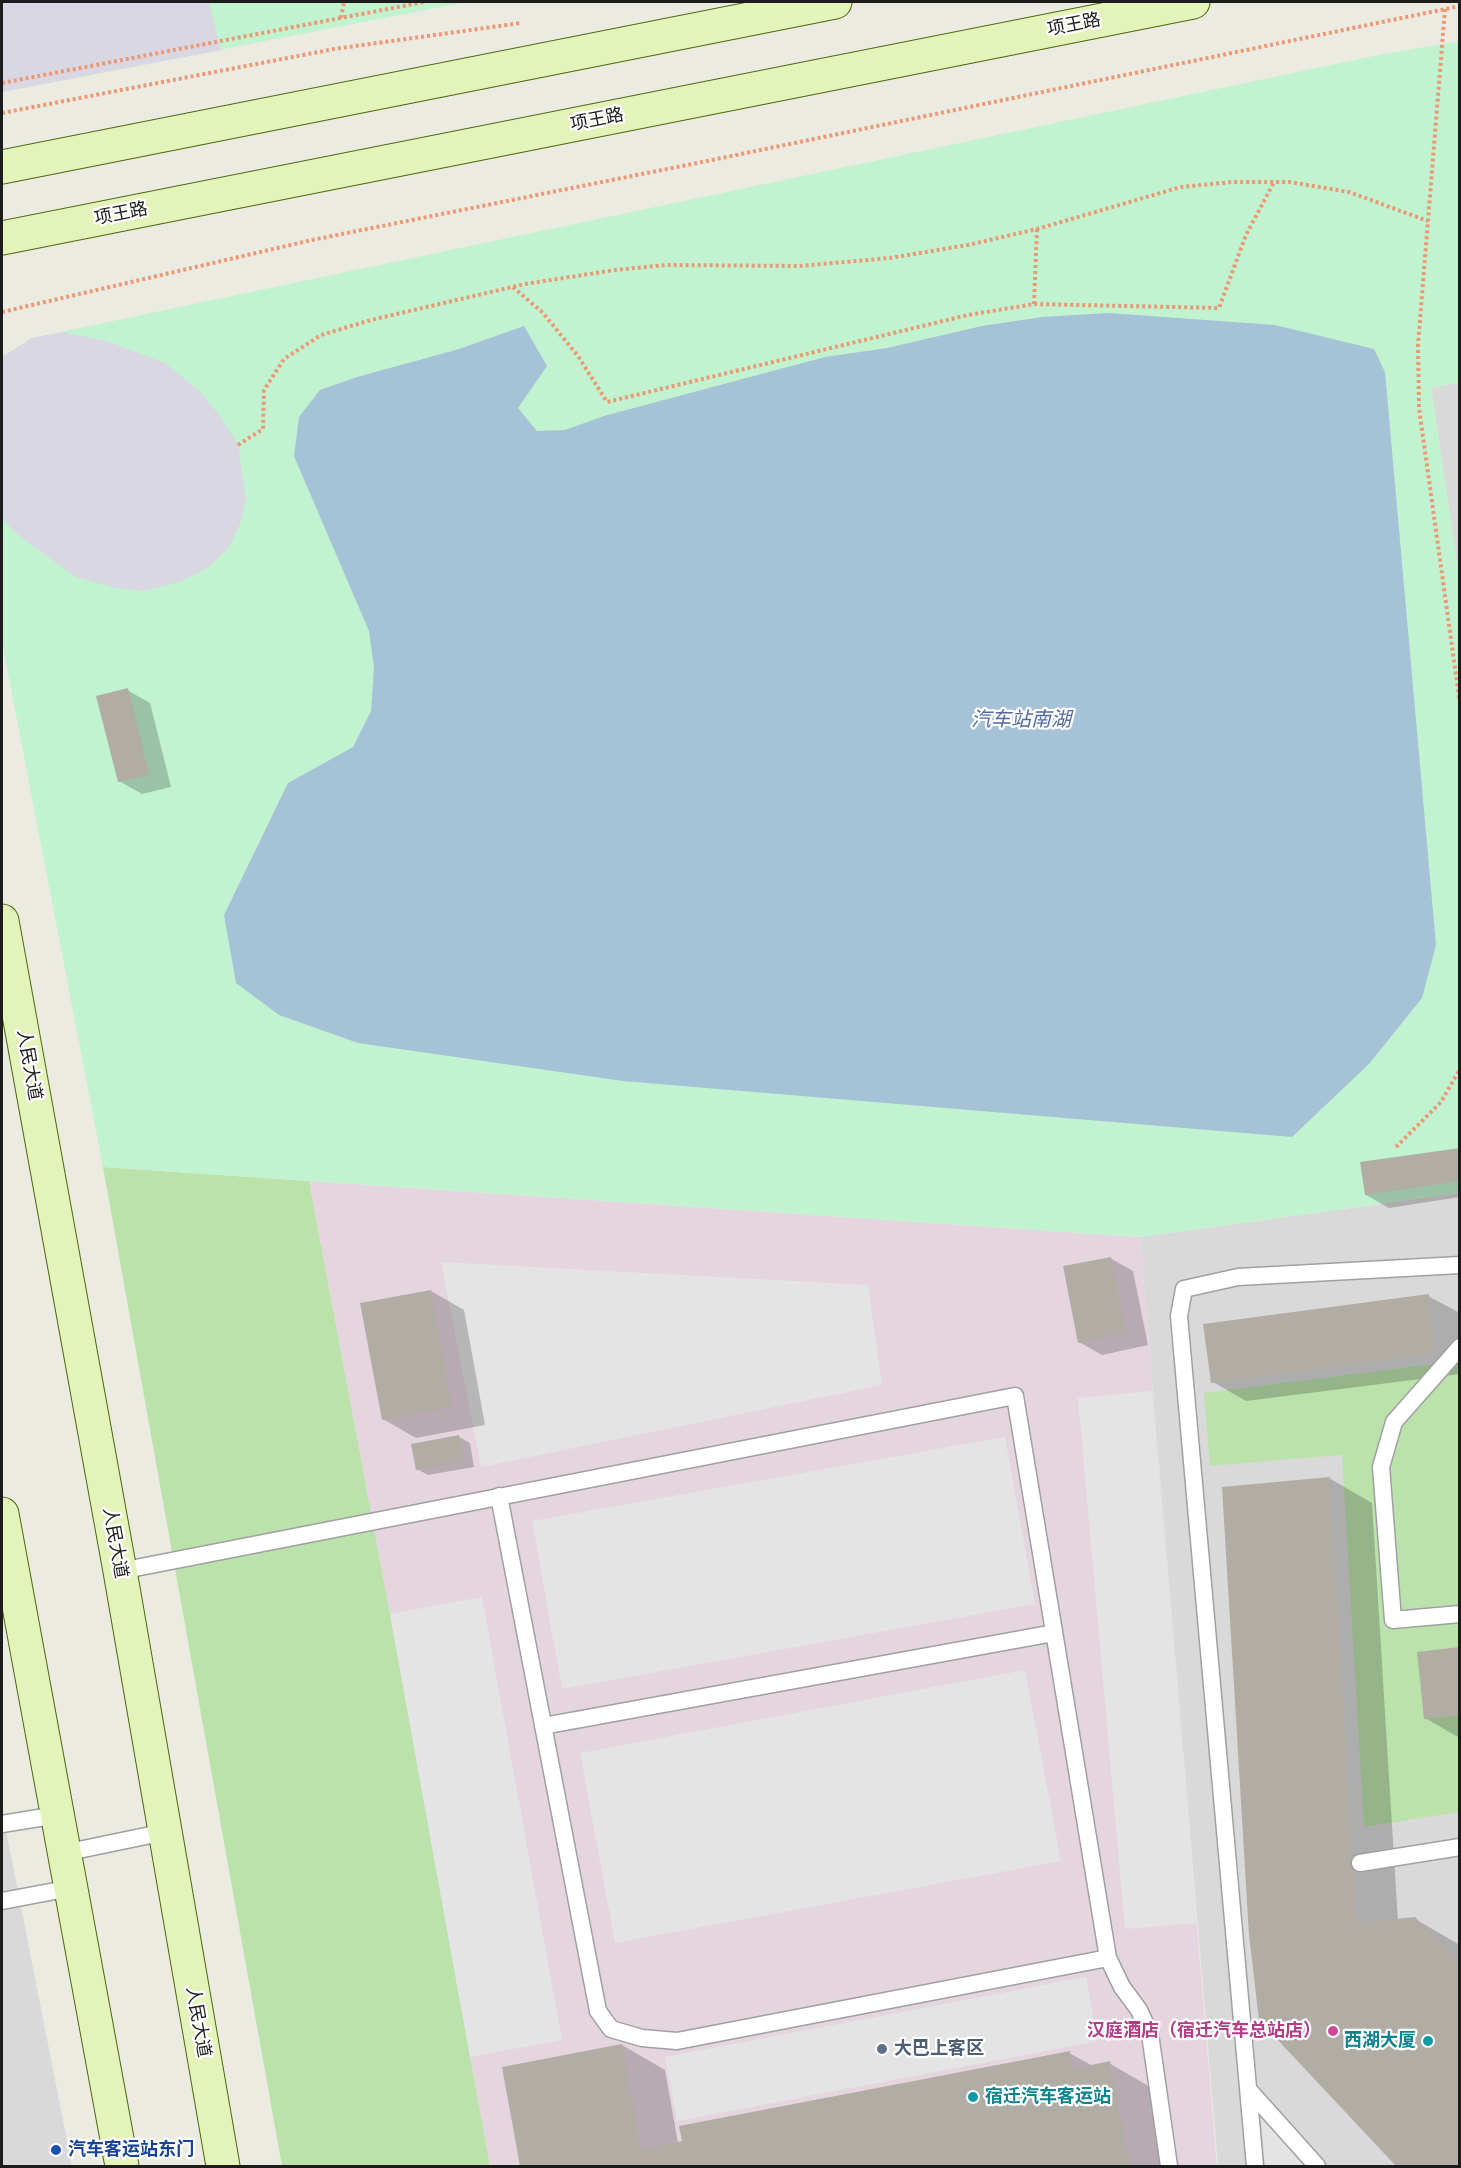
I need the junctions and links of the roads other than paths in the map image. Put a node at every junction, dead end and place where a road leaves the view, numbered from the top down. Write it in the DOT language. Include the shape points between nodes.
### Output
graph roads {
  1 [pos="835,2"];
  2 [pos="1193,2"];
  3 [pos="2,167"];
  4 [pos="2,238"];
  5 [pos="2,921"];
  6 [pos="1460,1265"];
  7 [pos="1460,1347"];
  8 [pos="499,1496"];
  9 [pos="2,1514"];
  10 [pos="120,1571"];
  11 [pos="1460,1614"];
  12 [pos="1054,1633"];
  13 [pos="543,1726"];
  14 [pos="57,1815"];
  15 [pos="2,1824"];
  16 [pos="165,1832"];
  17 [pos="1460,1847"];
  18 [pos="64,1853"];
  19 [pos="1360,1863"];
  20 [pos="71,1888"];
  21 [pos="2,1901"];
  22 [pos="1107,1958"];
  23 [pos="1248,2089"];
  24 [pos="122,2166"];
  25 [pos="223,2166"];
  26 [pos="1169,2166"];
  27 [pos="1255,2166"];
  28 [pos="1317,2166"];
  1 -- 3 [label="main road"];
  2 -- 4 [label="main road, 项王路"];
  5 -- 10 [label="main road, 人民大道"];
  6 -- 23 [label="lane" via="1238,1278 1184,1289 1179,1316"];
  7 -- 11 [label="lane" via="1395,1422 1381,1467 1393,1620"];
  8 -- 10 [label="lane"];
  8 -- 12 [label="lane" via="1016,1396"];
  8 -- 13 [label="lane"];
  9 -- 14 [label="main road"];
  10 -- 16 [label="main road, 人民大道"];
  12 -- 13 [label="lane"];
  12 -- 22 [label="lane"];
  13 -- 22 [label="lane" via="598,2011 610,2029 642,2038 677,2041"];
  14 -- 15 [label="lane"];
  14 -- 18 [label="main road"];
  16 -- 18 [label="lane"];
  16 -- 25 [label="main road, 人民大道"];
  17 -- 19 [label="lane"];
  18 -- 20 [label="main road"];
  20 -- 21 [label="lane"];
  20 -- 24 [label="main road"];
  22 -- 26 [label="lane" via="1150,2034"];
  23 -- 27 [label="lane"];
  23 -- 28 [label="lane"];
}
